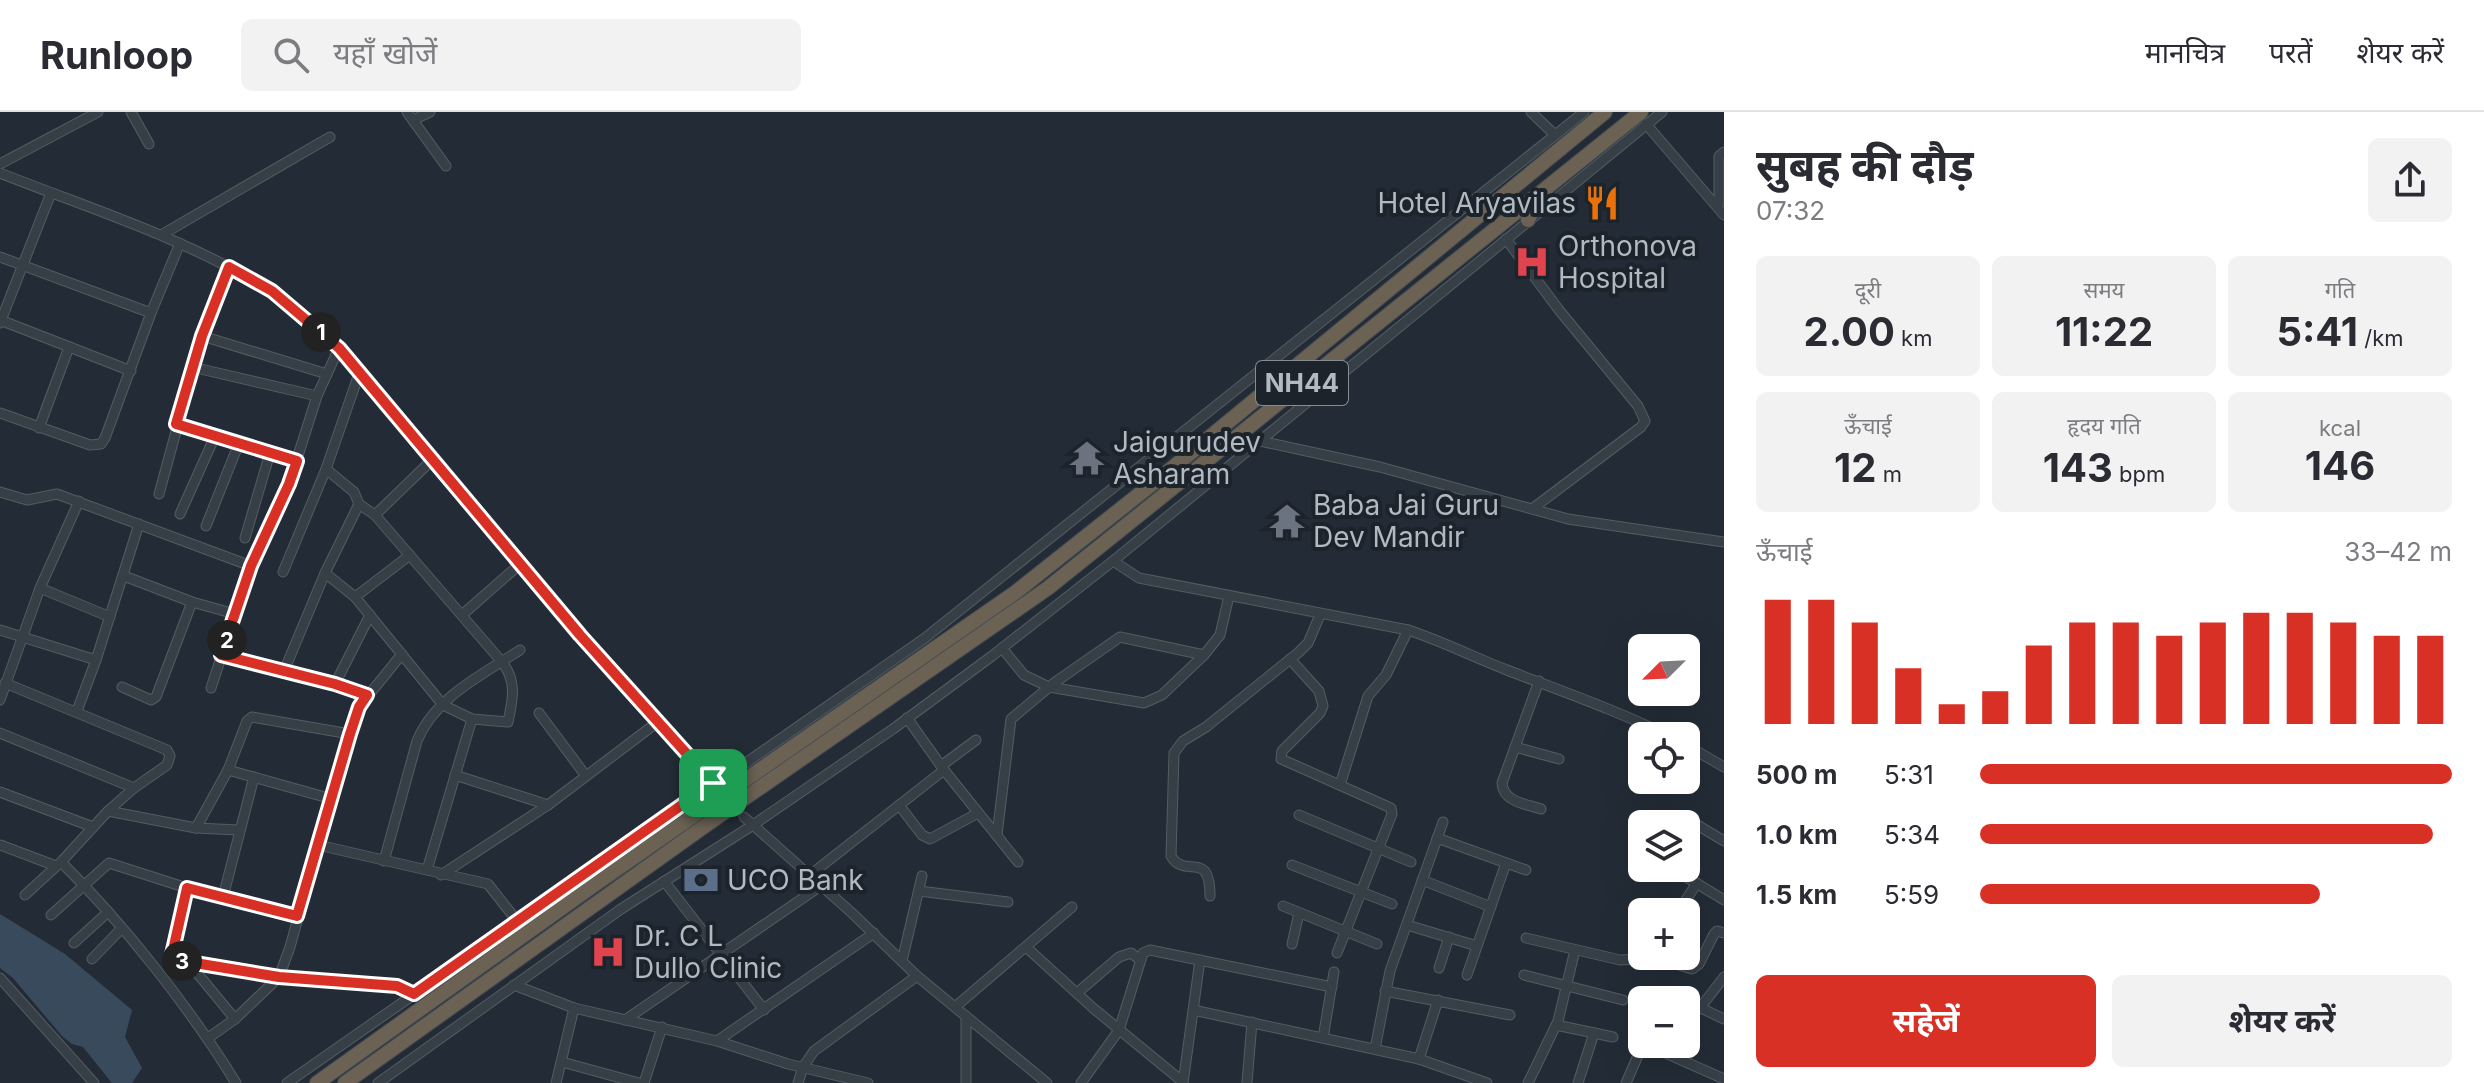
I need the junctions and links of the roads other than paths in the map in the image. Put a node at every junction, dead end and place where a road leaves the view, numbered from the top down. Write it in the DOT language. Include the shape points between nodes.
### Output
graph roads {
  1 [pos="98,112"];
  2 [pos="131,112"];
  3 [pos="430,112"];
  4 [pos="1531,112"];
  5 [pos="1584,112"];
  6 [pos="1605,112"];
  7 [pos="1662,112"];
  8 [pos="410,116"];
  9 [pos="1643,118"];
  10 [pos="1555,135"];
  11 [pos="330,137"];
  12 [pos="149,144"];
  13 [pos="1724,152"];
  14 [pos="0,164"];
  15 [pos="446,166"];
  16 [pos="0,173"];
  17 [pos="51,193"];
  18 [pos="1540,193"];
  19 [pos="1719,202"];
  20 [pos="1724,215"];
  21 [pos="1528,220"];
  22 [pos="163,234"];
  23 [pos="1506,239"];
  24 [pos="180,243"];
  25 [pos="0,257"];
  26 [pos="22,265"];
  27 [pos="229,267"];
  28 [pos="151,313"];
  29 [pos="0,321"];
  30 [pos="202,336"];
  31 [pos="69,347"];
  32 [pos="339,348"];
  33 [pos="192,367"];
  34 [pos="131,371"];
  35 [pos="360,371"];
  36 [pos="327,374"];
  37 [pos="317,396"];
  38 [pos="0,413"];
  39 [pos="176,424"];
  40 [pos="39,428"];
  41 [pos="215,436"];
  42 [pos="1260,441"];
  43 [pos="239,443"];
  44 [pos="270,453"];
  45 [pos="433,459"];
  46 [pos="297,461"];
  47 [pos="326,469"];
  48 [pos="0,492"];
  49 [pos="159,494"];
  50 [pos="79,501"];
  51 [pos="359,504"];
  52 [pos="1532,509"];
  53 [pos="180,514"];
  54 [pos="375,515"];
  55 [pos="139,524"];
  56 [pos="206,526"];
  57 [pos="245,538"];
  58 [pos="1724,542"];
  59 [pos="410,555"];
  60 [pos="1113,561"];
  61 [pos="520,564"];
  62 [pos="251,566"];
  63 [pos="283,572"];
  64 [pos="325,573"];
  65 [pos="124,576"];
  66 [pos="40,588"];
  67 [pos="1229,596"];
  68 [pos="355,597"];
  69 [pos="192,602"];
  70 [pos="235,614"];
  71 [pos="370,615"];
  72 [pos="462,615"];
  73 [pos="1320,615"];
  74 [pos="110,617"];
  75 [pos="0,630"];
  76 [pos="1408,630"];
  77 [pos="21,637"];
  78 [pos="1002,648"];
  79 [pos="520,650"];
  80 [pos="402,654"];
  81 [pos="221,655"];
  82 [pos="1204,655"];
  83 [pos="1290,659"];
  84 [pos="96,660"];
  85 [pos="502,662"];
  86 [pos="284,671"];
  87 [pos="1539,681"];
  88 [pos="5,683"];
  89 [pos="335,684"];
  90 [pos="122,687"];
  91 [pos="1049,687"];
  92 [pos="211,688"];
  93 [pos="367,695"];
  94 [pos="0,700"];
  95 [pos="443,705"];
  96 [pos="77,711"];
  97 [pos="539,713"];
  98 [pos="907,718"];
  99 [pos="472,719"];
  100 [pos="659,721"];
  101 [pos="1639,722"];
  102 [pos="0,733"];
  103 [pos="350,734"];
  104 [pos="976,740"];
  105 [pos="1515,747"];
  106 [pos="1700,753"];
  107 [pos="1559,759"];
  108 [pos="1724,767"];
  109 [pos="942,768"];
  110 [pos="228,770"];
  111 [pos="455,775"];
  112 [pos="586,776"];
  113 [pos="254,777"];
  114 [pos="715,785"];
  115 [pos="1340,785"];
  116 [pos="134,788"];
  117 [pos="0,792"];
  118 [pos="332,799"];
  119 [pos="548,805"];
  120 [pos="899,805"];
  121 [pos="1541,809"];
  122 [pos="108,811"];
  123 [pos="978,813"];
  124 [pos="1299,815"];
  125 [pos="744,817"];
  126 [pos="1443,822"];
  127 [pos="753,825"];
  128 [pos="93,827"];
  129 [pos="1700,827"];
  130 [pos="196,828"];
  131 [pos="239,830"];
  132 [pos="997,835"];
  133 [pos="1437,838"];
  134 [pos="1724,841"];
  135 [pos="0,845"];
  136 [pos="318,845"];
  137 [pos="1378,849"];
  138 [pos="384,861"];
  139 [pos="1018,862"];
  140 [pos="1411,862"];
  141 [pos="1506,863"];
  142 [pos="58,864"];
  143 [pos="1292,865"];
  144 [pos="427,870"];
  145 [pos="1526,870"];
  146 [pos="441,875"];
  147 [pos="810,875"];
  148 [pos="922,876"];
  149 [pos="1422,880"];
  150 [pos="664,881"];
  151 [pos="1697,883"];
  152 [pos="84,885"];
  153 [pos="822,885"];
  154 [pos="187,888"];
  155 [pos="919,891"];
  156 [pos="1361,893"];
  157 [pos="25,895"];
  158 [pos="1210,896"];
  159 [pos="223,897"];
  160 [pos="1687,898"];
  161 [pos="1724,900"];
  162 [pos="1008,902"];
  163 [pos="1392,904"];
  164 [pos="1283,906"];
  165 [pos="1072,907"];
  166 [pos="1491,907"];
  167 [pos="107,913"];
  168 [pos="1299,913"];
  169 [pos="51,915"];
  170 [pos="297,916"];
  171 [pos="517,921"];
  172 [pos="1407,925"];
  173 [pos="121,929"];
  174 [pos="1345,932"];
  175 [pos="874,933"];
  176 [pos="1724,933"];
  177 [pos="1449,937"];
  178 [pos="1526,938"];
  179 [pos="74,943"];
  180 [pos="1292,944"];
  181 [pos="1377,944"];
  182 [pos="1477,946"];
  183 [pos="1026,947"];
  184 [pos="1575,950"];
  185 [pos="1337,953"];
  186 [pos="722,955"];
  187 [pos="92,959"];
  188 [pos="1139,959"];
  189 [pos="1200,960"];
  190 [pos="902,961"];
  191 [pos="1628,961"];
  192 [pos="188,962"];
  193 [pos="1700,962"];
  194 [pos="1439,968"];
  195 [pos="1334,972"];
  196 [pos="1467,975"];
  197 [pos="1524,975"];
  198 [pos="917,976"];
  199 [pos="279,977"];
  200 [pos="1724,977"];
  201 [pos="0,978"];
  202 [pos="514,985"];
  203 [pos="1567,985"];
  204 [pos="1332,987"];
  205 [pos="1385,991"];
  206 [pos="1077,993"];
  207 [pos="414,994"];
  208 [pos="1438,1000"];
  209 [pos="1623,1000"];
  210 [pos="955,1007"];
  211 [pos="574,1008"];
  212 [pos="1700,1008"];
  213 [pos="764,1010"];
  214 [pos="1193,1010"];
  215 [pos="1510,1015"];
  216 [pos="966,1016"];
  217 [pos="235,1019"];
  218 [pos="1724,1019"];
  219 [pos="625,1020"];
  220 [pos="1252,1022"];
  221 [pos="1556,1025"];
  222 [pos="662,1027"];
  223 [pos="1119,1030"];
  224 [pos="1594,1033"];
  225 [pos="1613,1037"];
  226 [pos="208,1038"];
  227 [pos="1323,1038"];
  228 [pos="717,1041"];
  229 [pos="1375,1049"];
  230 [pos="1638,1058"];
  231 [pos="1676,1058"];
  232 [pos="1419,1059"];
  233 [pos="562,1062"];
  234 [pos="803,1067"];
  235 [pos="83,1078"];
  236 [pos="1724,1079"];
  237 [pos="853,1081"];
  238 [pos="1183,1082"];
  239 [pos="94,1083"];
  240 [pos="236,1083"];
  241 [pos="287,1083"];
  242 [pos="317,1083"];
  243 [pos="345,1083"];
  244 [pos="378,1083"];
  245 [pos="556,1083"];
  246 [pos="641,1083"];
  247 [pos="798,1083"];
  248 [pos="868,1083"];
  249 [pos="966,1083"];
  250 [pos="1047,1083"];
  251 [pos="1081,1083"];
  252 [pos="1247,1083"];
  253 [pos="1487,1083"];
  254 [pos="1528,1083"];
  255 [pos="1578,1083"];
  256 [pos="1626,1083"];
  1 -- 14 [label="street"];
  2 -- 12 [label="street"];
  3 -- 8 [label="street"];
  4 -- 10 [label="street"];
  5 -- 10 [label="street"];
  6 -- 242 [label="highway, NH44" via="1016,592"];
  7 -- 9 [label="street"];
  8 -- 15 [label="street"];
  9 -- 18 [label="highway, NH44"];
  9 -- 19 [label="street"];
  9 -- 21 [label="street"];
  10 -- 114 [label="street" via="925,638"];
  11 -- 22 [label="street"];
  13 -- 19 [label="street" via="1717,163"];
  16 -- 17 [label="street"];
  17 -- 22 [label="street"];
  17 -- 26 [label="street"];
  18 -- 21 [label="highway"];
  18 -- 243 [label="highway, NH44" via="1048,588"];
  19 -- 20 [label="street"];
  21 -- 23 [label="street"];
  22 -- 24 [label="street"];
  23 -- 42 [label="street"];
  23 -- 52 [label="street" via="1645,421"];
  24 -- 27 [label="street"];
  24 -- 28 [label="street"];
  25 -- 26 [label="street"];
  26 -- 28 [label="street"];
  26 -- 29 [label="street"];
  27 -- 30 [label="street"];
  27 -- 32 [label="street" via="272,291"];
  28 -- 34 [label="street"];
  29 -- 31 [label="street"];
  30 -- 33 [label="street"];
  30 -- 36 [label="street"];
  31 -- 34 [label="street"];
  31 -- 40 [label="street"];
  32 -- 35 [label="street"];
  32 -- 36 [label="street"];
  33 -- 37 [label="street"];
  33 -- 39 [label="street"];
  34 -- 40 [label="street" via="101,444"];
  35 -- 45 [label="street"];
  35 -- 47 [label="street"];
  36 -- 37 [label="street"];
  37 -- 46 [label="street"];
  38 -- 40 [label="street"];
  39 -- 41 [label="street"];
  39 -- 49 [label="street"];
  41 -- 43 [label="street"];
  41 -- 53 [label="street"];
  42 -- 52 [label="street"];
  42 -- 60 [label="street"];
  43 -- 44 [label="street"];
  43 -- 56 [label="street"];
  44 -- 46 [label="street"];
  44 -- 57 [label="street"];
  45 -- 54 [label="street"];
  45 -- 61 [label="street"];
  46 -- 62 [label="street"];
  47 -- 51 [label="street" via="354,492"];
  47 -- 63 [label="street"];
  48 -- 50 [label="street" via="20,499 51,493"];
  50 -- 55 [label="street"];
  50 -- 66 [label="street"];
  51 -- 54 [label="street"];
  51 -- 64 [label="street"];
  52 -- 58 [label="street"];
  54 -- 59 [label="street"];
  55 -- 62 [label="street"];
  55 -- 65 [label="street"];
  59 -- 68 [label="street"];
  59 -- 72 [label="street"];
  60 -- 67 [label="street" via="1139,578"];
  60 -- 78 [label="street"];
  61 -- 72 [label="street"];
  61 -- 100 [label="street"];
  62 -- 70 [label="street"];
  64 -- 68 [label="street"];
  64 -- 86 [label="street"];
  65 -- 69 [label="street"];
  65 -- 74 [label="street"];
  66 -- 74 [label="street"];
  66 -- 77 [label="street"];
  67 -- 73 [label="street"];
  67 -- 82 [label="street" via="1220,635"];
  68 -- 71 [label="street"];
  69 -- 70 [label="street"];
  69 -- 90 [label="street" via="156,697 151,700"];
  70 -- 81 [label="street"];
  71 -- 80 [label="street"];
  71 -- 89 [label="street"];
  72 -- 85 [label="street"];
  73 -- 76 [label="street"];
  73 -- 83 [label="street" via="1308,643"];
  74 -- 84 [label="street"];
  75 -- 77 [label="street"];
  76 -- 87 [label="street"];
  76 -- 115 [label="street" via="1386,675 1368,696"];
  77 -- 84 [label="street"];
  77 -- 88 [label="street"];
  78 -- 91 [label="street" via="1024,675"];
  78 -- 98 [label="street"];
  79 -- 85 [label="street"];
  80 -- 93 [label="street"];
  80 -- 95 [label="street"];
  81 -- 86 [label="street"];
  81 -- 92 [label="street"];
  82 -- 91 [label="street" via="1120,637"];
  82 -- 91 [label="street" via="1162,695 1144,703"];
  83 -- 115 [label="street" via="1319,691 1323,706 1280,756 1287,764"];
  83 -- 158 [label="street" via="1174,753 1171,856 1207,873"];
  84 -- 96 [label="street"];
  85 -- 95 [label="street" via="454,692"];
  85 -- 99 [label="street" via="513,676 508,722"];
  86 -- 89 [label="street"];
  87 -- 101 [label="street"];
  87 -- 105 [label="street"];
  88 -- 94 [label="street"];
  88 -- 96 [label="street"];
  89 -- 93 [label="street"];
  91 -- 132 [label="street" via="1011,719"];
  93 -- 103 [label="street"];
  95 -- 99 [label="street"];
  95 -- 138 [label="street" via="424,724 417,741"];
  96 -- 116 [label="street" via="167,750 167,765"];
  97 -- 112 [label="street"];
  98 -- 109 [label="street"];
  98 -- 127 [label="street"];
  99 -- 111 [label="street"];
  100 -- 112 [label="street"];
  100 -- 114 [label="street"];
  102 -- 116 [label="street"];
  103 -- 110 [label="street" via="252,717"];
  103 -- 118 [label="street"];
  104 -- 109 [label="street"];
  105 -- 107 [label="street"];
  105 -- 121 [label="street" via="1503,791"];
  106 -- 108 [label="street"];
  109 -- 120 [label="street"];
  109 -- 123 [label="street"];
  110 -- 113 [label="street"];
  110 -- 130 [label="street"];
  111 -- 119 [label="street"];
  111 -- 144 [label="street"];
  112 -- 119 [label="street"];
  113 -- 118 [label="street"];
  113 -- 131 [label="street"];
  114 -- 171 [label="street"];
  115 -- 137 [label="street" via="1391,808"];
  116 -- 122 [label="street"];
  117 -- 128 [label="street"];
  118 -- 136 [label="street"];
  119 -- 146 [label="street"];
  120 -- 123 [label="street" via="930,839"];
  120 -- 147 [label="street"];
  122 -- 128 [label="street"];
  122 -- 130 [label="street"];
  123 -- 132 [label="street"];
  124 -- 137 [label="street"];
  125 -- 127 [label="street"];
  126 -- 133 [label="street"];
  127 -- 147 [label="street"];
  127 -- 150 [label="street"];
  128 -- 142 [label="street"];
  129 -- 134 [label="street"];
  130 -- 131 [label="street"];
  131 -- 159 [label="street"];
  132 -- 139 [label="street"];
  133 -- 141 [label="street"];
  133 -- 149 [label="street"];
  135 -- 142 [label="street"];
  136 -- 138 [label="street"];
  136 -- 170 [label="street"];
  137 -- 140 [label="street"];
  137 -- 156 [label="street"];
  138 -- 144 [label="street"];
  141 -- 145 [label="street"];
  141 -- 166 [label="street"];
  142 -- 152 [label="street"];
  142 -- 157 [label="street"];
  143 -- 156 [label="street"];
  144 -- 146 [label="street"];
  146 -- 171 [label="street" via="488,884"];
  147 -- 153 [label="street"];
  148 -- 155 [label="street"];
  149 -- 166 [label="street"];
  149 -- 172 [label="street"];
  150 -- 186 [label="street"];
  150 -- 202 [label="street"];
  151 -- 160 [label="street"];
  151 -- 161 [label="street"];
  152 -- 154 [label="street" via="109,863"];
  152 -- 167 [label="street"];
  152 -- 169 [label="street"];
  153 -- 175 [label="street"];
  153 -- 186 [label="street"];
  154 -- 159 [label="street"];
  154 -- 192 [label="street" via="171,959"];
  155 -- 162 [label="street"];
  155 -- 190 [label="street"];
  156 -- 163 [label="street"];
  156 -- 174 [label="street"];
  159 -- 170 [label="street"];
  164 -- 168 [label="street"];
  165 -- 183 [label="street"];
  166 -- 182 [label="street"];
  167 -- 173 [label="street"];
  167 -- 179 [label="street"];
  168 -- 174 [label="street"];
  168 -- 180 [label="street"];
  170 -- 199 [label="street"];
  171 -- 207 [label="street"];
  172 -- 177 [label="street"];
  172 -- 205 [label="street"];
  173 -- 187 [label="street"];
  173 -- 226 [label="street"];
  174 -- 181 [label="street"];
  174 -- 185 [label="street"];
  175 -- 190 [label="street"];
  175 -- 213 [label="street"];
  176 -- 193 [label="street" via="1714,934"];
  177 -- 182 [label="street"];
  177 -- 194 [label="street"];
  178 -- 184 [label="street"];
  182 -- 196 [label="street"];
  183 -- 206 [label="street"];
  183 -- 210 [label="street"];
  184 -- 191 [label="street"];
  184 -- 203 [label="street"];
  186 -- 213 [label="street"];
  186 -- 219 [label="street"];
  188 -- 189 [label="street" via="1150,950"];
  188 -- 206 [label="street" via="1131,953 1119,957"];
  188 -- 223 [label="street"];
  189 -- 204 [label="street"];
  189 -- 214 [label="street"];
  190 -- 198 [label="street"];
  192 -- 199 [label="street"];
  192 -- 217 [label="street"];
  195 -- 204 [label="street"];
  197 -- 203 [label="street"];
  198 -- 210 [label="street"];
  198 -- 234 [label="street" via="814,1051"];
  199 -- 207 [label="street" via="397,986"];
  199 -- 217 [label="street"];
  200 -- 212 [label="street"];
  201 -- 235 [label="street"];
  202 -- 211 [label="street"];
  202 -- 244 [label="street"];
  203 -- 209 [label="street"];
  203 -- 221 [label="street"];
  204 -- 227 [label="street"];
  205 -- 208 [label="street"];
  205 -- 229 [label="street"];
  206 -- 223 [label="street"];
  207 -- 241 [label="street"];
  208 -- 215 [label="street"];
  208 -- 232 [label="street"];
  210 -- 216 [label="street"];
  211 -- 219 [label="street"];
  211 -- 233 [label="street"];
  212 -- 218 [label="street"];
  213 -- 228 [label="street"];
  214 -- 220 [label="street"];
  214 -- 238 [label="street"];
  216 -- 249 [label="street"];
  216 -- 250 [label="street"];
  217 -- 226 [label="street"];
  219 -- 222 [label="street"];
  220 -- 227 [label="street"];
  220 -- 252 [label="street"];
  221 -- 224 [label="street"];
  221 -- 254 [label="street"];
  222 -- 228 [label="street"];
  222 -- 246 [label="street"];
  223 -- 238 [label="street"];
  223 -- 251 [label="street"];
  224 -- 225 [label="street"];
  224 -- 255 [label="street"];
  226 -- 240 [label="street"];
  227 -- 229 [label="street"];
  228 -- 234 [label="street"];
  229 -- 232 [label="street"];
  230 -- 256 [label="street"];
  231 -- 236 [label="street"];
  232 -- 253 [label="street"];
  233 -- 245 [label="street"];
  233 -- 246 [label="street"];
  234 -- 237 [label="street"];
  234 -- 247 [label="street"];
  235 -- 239 [label="street"];
  237 -- 248 [label="street"];
}
